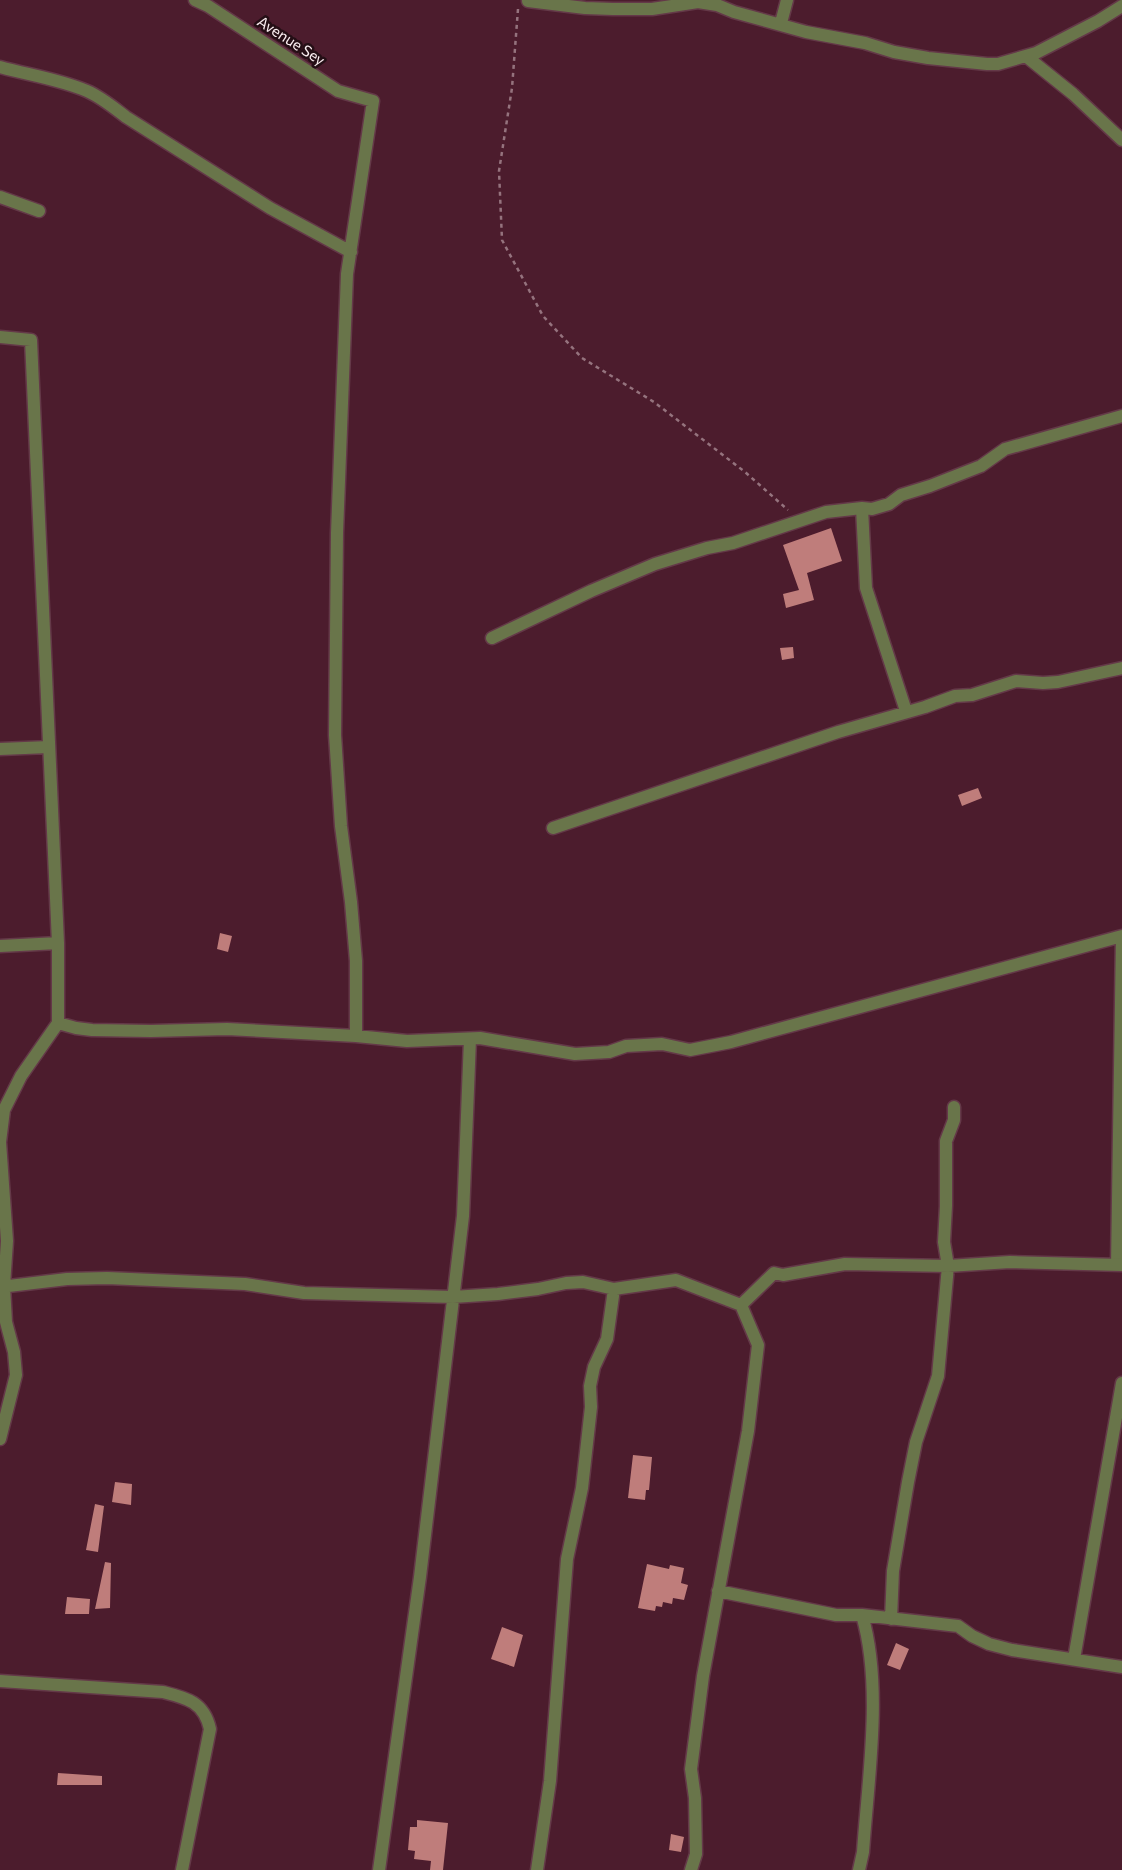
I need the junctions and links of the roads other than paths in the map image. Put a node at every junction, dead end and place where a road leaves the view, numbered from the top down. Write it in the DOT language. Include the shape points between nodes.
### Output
graph roads {
  1 [pos="195,0"];
  2 [pos="787,0"];
  3 [pos="523,1"];
  4 [pos="1122,6"];
  5 [pos="781,24"];
  6 [pos="1027,57"];
  7 [pos="0,67"];
  8 [pos="1122,140"];
  9 [pos="0,197"];
  10 [pos="39,211"];
  11 [pos="351,252"];
  12 [pos="0,337"];
  13 [pos="1122,416"];
  14 [pos="862,508"];
  15 [pos="492,638"];
  16 [pos="1122,668"];
  17 [pos="906,711"];
  18 [pos="49,747"];
  19 [pos="0,748"];
  20 [pos="553,828"];
  21 [pos="1122,936"];
  22 [pos="58,943"];
  23 [pos="0,946"];
  24 [pos="58,1023"];
  25 [pos="356,1036"];
  26 [pos="470,1039"];
  27 [pos="954,1107"];
  28 [pos="1120,1265"];
  29 [pos="948,1266"];
  30 [pos="2,1286"];
  31 [pos="614,1289"];
  32 [pos="453,1297"];
  33 [pos="741,1305"];
  34 [pos="1122,1382"];
  35 [pos="0,1439"];
  36 [pos="718,1591"];
  37 [pos="862,1615"];
  38 [pos="891,1619"];
  39 [pos="1074,1659"];
  40 [pos="1122,1667"];
  41 [pos="0,1681"];
  42 [pos="182,1870"];
  43 [pos="379,1870"];
  44 [pos="537,1870"];
  45 [pos="691,1870"];
  46 [pos="859,1870"];
  1 -- 11 [label="street, Avenue Sey" via="338,91 373,100"];
  2 -- 5 [label="street"];
  3 -- 5 [label="street" via="613,9 652,9 698,2"];
  4 -- 6 [label="street"];
  5 -- 6 [label="street" via="928,58 998,64"];
  6 -- 8 [label="street"];
  7 -- 11 [label="street" via="87,91 270,208"];
  9 -- 10 [label="street"];
  11 -- 25 [label="street" via="342,376 335,735 356,961"];
  12 -- 18 [label="street" via="30,340"];
  13 -- 14 [label="street" via="1005,449 981,466 901,495 889,504"];
  14 -- 15 [label="street" via="826,512 656,564"];
  14 -- 17 [label="street" via="866,588"];
  16 -- 17 [label="street" via="1058,682 1016,681"];
  17 -- 20 [label="street"];
  18 -- 19 [label="street"];
  18 -- 22 [label="street"];
  21 -- 26 [label="street" via="706,1048 690,1050 662,1044 575,1054"];
  21 -- 28 [label="street"];
  22 -- 23 [label="street"];
  22 -- 24 [label="street"];
  24 -- 25 [label="street" via="92,1030 227,1028"];
  24 -- 30 [label="street" via="21,1076 4,1110 0,1142 7,1242"];
  25 -- 26 [label="street" via="408,1041"];
  26 -- 32 [label="street" via="463,1216"];
  27 -- 29 [label="street" via="954,1120 946,1141 944,1242"];
  28 -- 29 [label="street" via="1010,1262"];
  29 -- 33 [label="street" via="845,1264 784,1275 774,1273"];
  29 -- 38 [label="street" via="938,1376 916,1442 908,1482 893,1571"];
  30 -- 32 [label="street" via="107,1278 245,1284 304,1293"];
  30 -- 35 [label="street" via="16,1375"];
  31 -- 32 [label="street" via="583,1282"];
  31 -- 33 [label="street" via="676,1280"];
  31 -- 44 [label="street" via="607,1339 594,1367 590,1386 591,1407 582,1488 567,1559 550,1781"];
  32 -- 43 [label="street" via="420,1578"];
  33 -- 36 [label="street" via="758,1345 748,1431"];
  34 -- 39 [label="street"];
  36 -- 37 [label="street" via="836,1615"];
  36 -- 45 [label="street" via="691,1769 696,1854"];
  37 -- 38 [label="street"];
  37 -- 46 [label="street" via="868,1635 872,1676 871,1734"];
  38 -- 39 [label="street" via="958,1626 989,1644"];
  39 -- 40 [label="street"];
  41 -- 42 [label="street" via="164,1692 199,1707 210,1729"];
}
